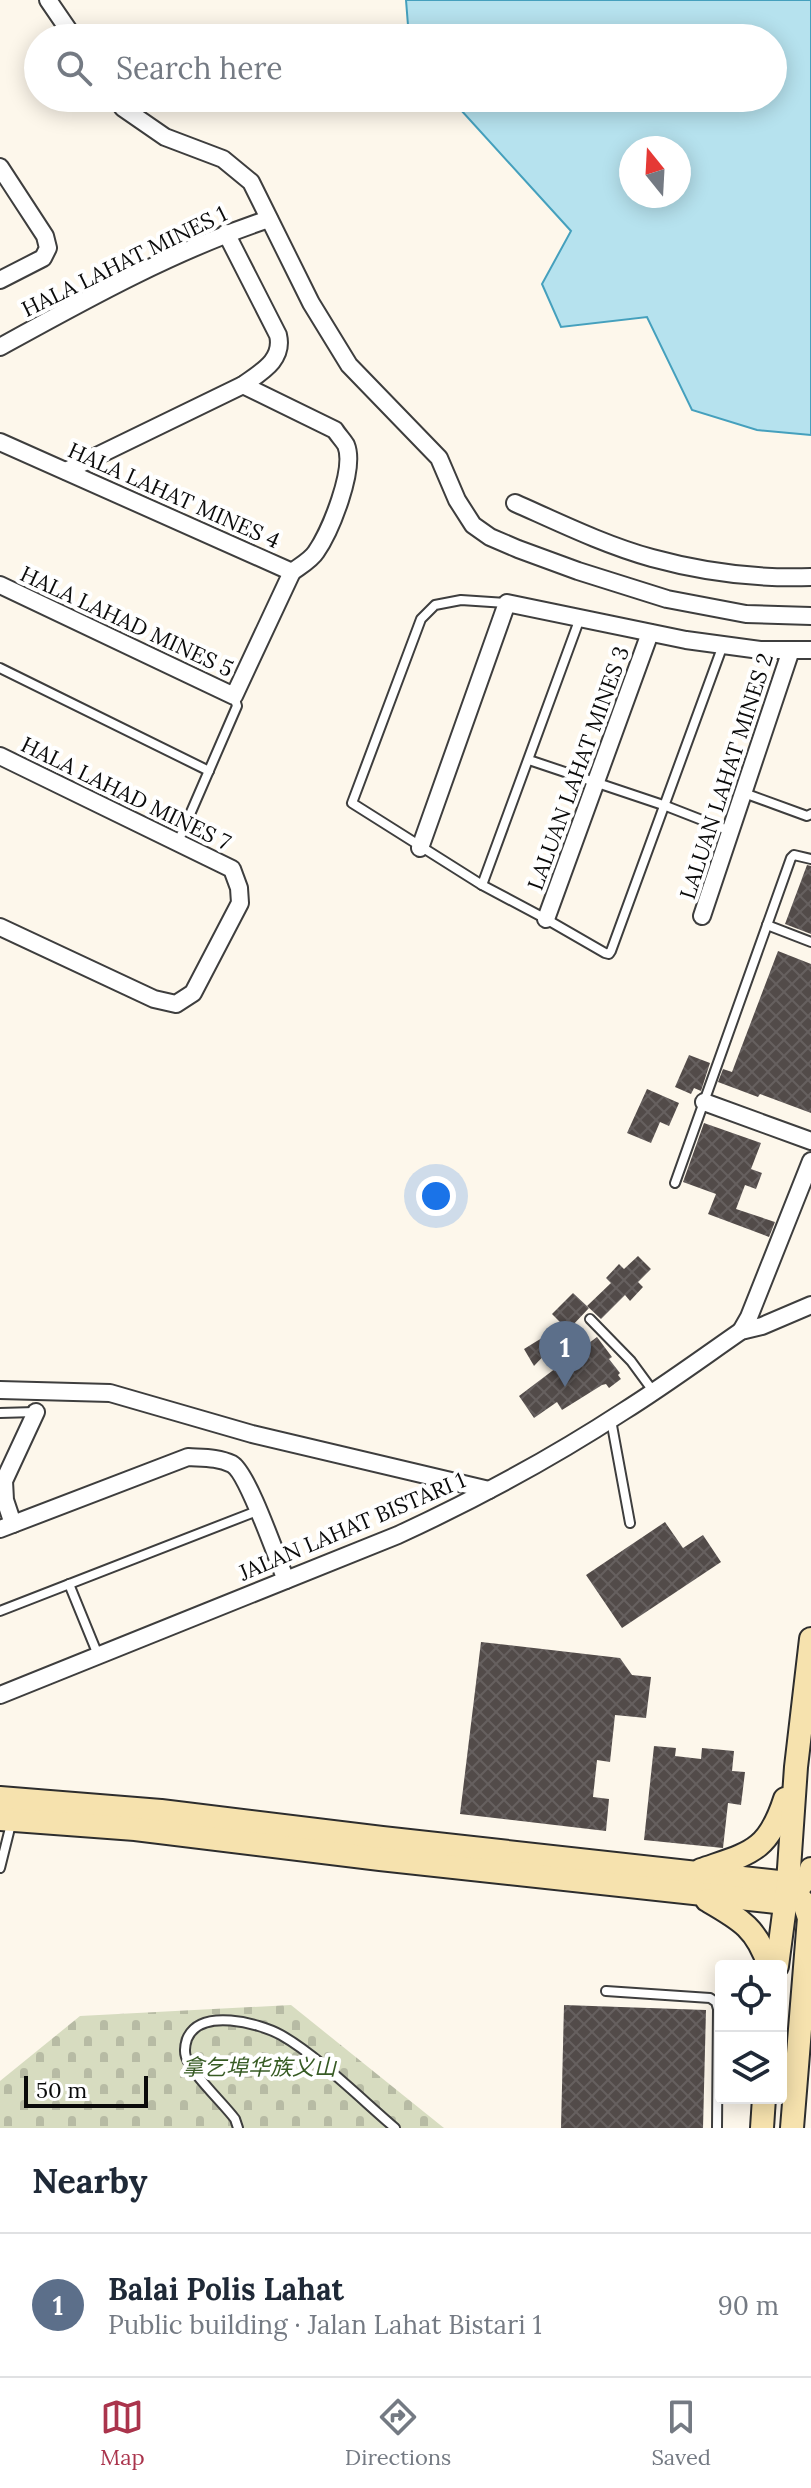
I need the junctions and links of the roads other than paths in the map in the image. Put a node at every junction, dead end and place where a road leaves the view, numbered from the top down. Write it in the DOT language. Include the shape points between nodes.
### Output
graph roads {
  1 [pos="48,0"];
  2 [pos="64,24"];
  3 [pos="129,112"];
  4 [pos="0,167"];
  5 [pos="269,219"];
  6 [pos="226,233"];
  7 [pos="0,280"];
  8 [pos="0,347"];
  9 [pos="243,385"];
  10 [pos="0,442"];
  11 [pos="66,471"];
  12 [pos="515,503"];
  13 [pos="292,572"];
  14 [pos="811,577"];
  15 [pos="2,592"];
  16 [pos="507,603"];
  17 [pos="811,616"];
  18 [pos="580,618"];
  19 [pos="650,633"];
  20 [pos="723,645"];
  21 [pos="791,650"];
  22 [pos="811,650"];
  23 [pos="0,668"];
  24 [pos="234,696"];
  25 [pos="0,756"];
  26 [pos="529,760"];
  27 [pos="209,771"];
  28 [pos="597,784"];
  29 [pos="744,793"];
  30 [pos="666,806"];
  31 [pos="811,814"];
  32 [pos="731,831"];
  33 [pos="178,842"];
  34 [pos="420,848"];
  35 [pos="811,859"];
  36 [pos="482,885"];
  37 [pos="702,916"];
  38 [pos="546,919"];
  39 [pos="767,925"];
  40 [pos="0,927"];
  41 [pos="811,942"];
  42 [pos="704,1102"];
  43 [pos="811,1141"];
  44 [pos="811,1161"];
  45 [pos="675,1183"];
  46 [pos="811,1305"];
  47 [pos="590,1319"];
  48 [pos="741,1331"];
  49 [pos="0,1390"];
  50 [pos="653,1391"];
  51 [pos="36,1412"];
  52 [pos="0,1413"];
  53 [pos="611,1419"];
  54 [pos="489,1490"];
  55 [pos="257,1511"];
  56 [pos="630,1523"];
  57 [pos="7,1527"];
  58 [pos="286,1580"];
  59 [pos="69,1584"];
  60 [pos="0,1611"];
  61 [pos="811,1639"];
  62 [pos="99,1656"];
  63 [pos="0,1695"];
  64 [pos="796,1767"];
  65 [pos="0,1798"];
  66 [pos="6,1819"];
  67 [pos="0,1868"];
  68 [pos="811,1869"];
  69 [pos="694,1872"];
  70 [pos="790,1893"];
  71 [pos="699,1895"];
  72 [pos="767,1960"];
  73 [pos="778,1960"];
  74 [pos="811,1983"];
  75 [pos="606,1991"];
  76 [pos="764,2104"];
  77 [pos="238,2128"];
  78 [pos="395,2128"];
  79 [pos="717,2128"];
  80 [pos="762,2128"];
  81 [pos="793,2128"];
  1 -- 2 [label="street"];
  3 -- 5 [label="street" via="165,137 223,159 251,182"];
  4 -- 7 [label="street" via="48,248 43,258"];
  5 -- 6 [label="street, HALA LAHAT MINES 1"];
  5 -- 17 [label="street" via="349,365 439,458 473,525 518,549 667,599 746,614"];
  6 -- 8 [label="street, HALA LAHAT MINES 1"];
  6 -- 9 [label="street" via="281,345 265,370"];
  9 -- 11 [label="street"];
  9 -- 13 [label="street" via="335,430 348,455 337,510 315,555"];
  10 -- 11 [label="street, HALA LAHAT MINES 4"];
  11 -- 13 [label="street, HALA LAHAT MINES 4"];
  12 -- 14 [label="street" via="652,558 760,577"];
  13 -- 24 [label="street, HALA LAHAT MINES 4"];
  15 -- 24 [label="street, HALA LAHAD MINES 5"];
  16 -- 18 [label="street"];
  16 -- 34 [label="street"];
  16 -- 34 [label="lane" via="461,600 435,605 421,619 352,803"];
  18 -- 19 [label="street"];
  18 -- 26 [label="lane"];
  19 -- 20 [label="street"];
  19 -- 28 [label="street, LALUAN LAHAT MINES 3"];
  20 -- 21 [label="street"];
  20 -- 30 [label="lane"];
  21 -- 22 [label="street"];
  21 -- 29 [label="street, LALUAN LAHAT MINES 2"];
  23 -- 27 [label="lane"];
  24 -- 27 [label="lane" via="237,706"];
  25 -- 33 [label="street, HALA LAHAD MINES 7"];
  26 -- 28 [label="lane"];
  26 -- 36 [label="lane"];
  27 -- 33 [label="lane"];
  28 -- 30 [label="lane"];
  28 -- 38 [label="street, LALUAN LAHAT MINES 3"];
  29 -- 31 [label="lane"];
  29 -- 32 [label="street, LALUAN LAHAT MINES 2"];
  30 -- 32 [label="lane"];
  30 -- 38 [label="lane" via="609,954"];
  32 -- 37 [label="street, LALUAN LAHAT MINES 2"];
  33 -- 40 [label="street, HALA LAHAD MINES 7" via="232,869 240,903 193,993 176,1004 154,999"];
  34 -- 36 [label="lane"];
  35 -- 39 [label="lane" via="791,858"];
  36 -- 38 [label="lane"];
  39 -- 41 [label="lane"];
  39 -- 42 [label="lane"];
  42 -- 43 [label="street"];
  42 -- 45 [label="lane"];
  44 -- 48 [label="street"];
  46 -- 48 [label="street, JALAN LAHAT BISTARI 1"];
  47 -- 50 [label="lane"];
  48 -- 50 [label="street, JALAN LAHAT BISTARI 1"];
  49 -- 54 [label="street" via="110,1393 252,1434"];
  50 -- 53 [label="street, JALAN LAHAT BISTARI 1"];
  51 -- 52 [label="lane"];
  51 -- 57 [label="street" via="4,1481"];
  53 -- 54 [label="street, JALAN LAHAT BISTARI 1"];
  53 -- 56 [label="lane"];
  54 -- 58 [label="street, JALAN LAHAT BISTARI 1" via="398,1535"];
  55 -- 57 [label="street" via="235,1465 188,1457"];
  55 -- 58 [label="street"];
  55 -- 59 [label="lane"];
  58 -- 62 [label="street, JALAN LAHAT BISTARI 1"];
  59 -- 60 [label="lane"];
  59 -- 62 [label="lane"];
  61 -- 64 [label="main road"];
  62 -- 63 [label="street, JALAN LAHAT BISTARI 1"];
  64 -- 69 [label="main road" via="777,1823 763,1843"];
  64 -- 70 [label="main road"];
  65 -- 69 [label="main road" via="161,1811"];
  66 -- 67 [label="lane"];
  66 -- 71 [label="main road" via="135,1829"];
  68 -- 70 [label="main road"];
  69 -- 70 [label="main road"];
  70 -- 71 [label="main road"];
  70 -- 73 [label="main road"];
  70 -- 81 [label="main road" via="804,1903 809,1918"];
  71 -- 72 [label="main road" via="751,1929"];
  74 -- 81 [label="main road"];
  75 -- 79 [label="lane" via="716,2002"];
  76 -- 80 [label="main road"];
  77 -- 78 [label="lane" via="184,2054 190,2032 200,2025 230,2020 281,2035"];
}
